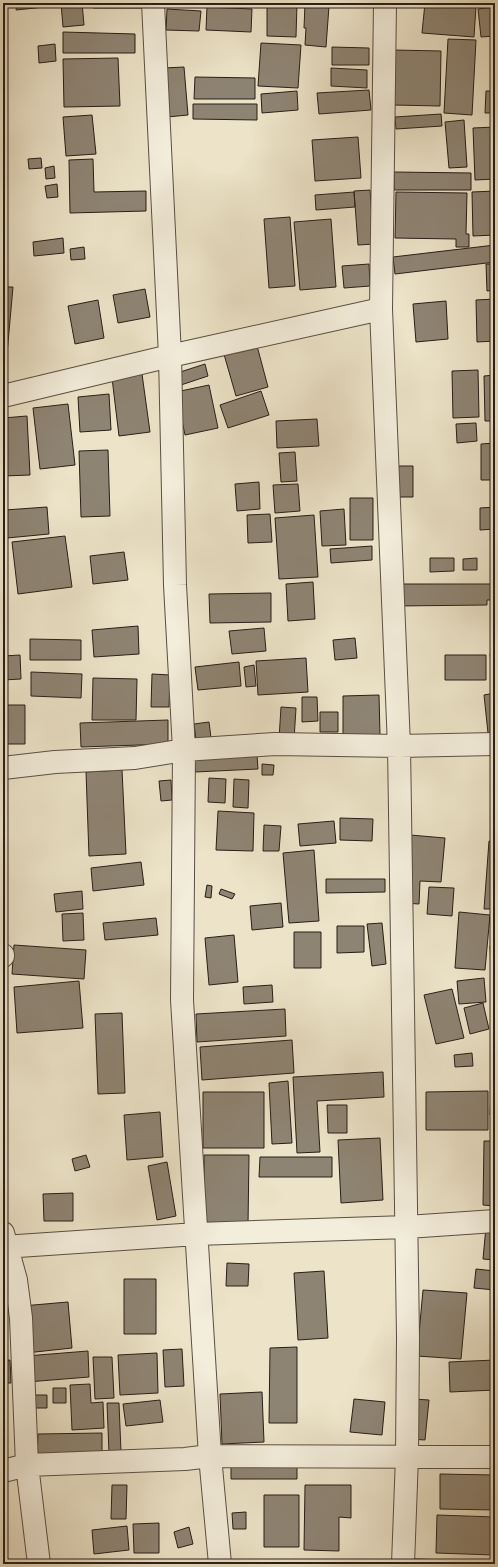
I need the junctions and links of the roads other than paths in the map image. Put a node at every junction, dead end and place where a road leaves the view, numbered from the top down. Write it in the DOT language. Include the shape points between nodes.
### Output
graph roads {
  1 [pos="153,3"];
  2 [pos="385,3"];
  3 [pos="382,309"];
  4 [pos="170,356"];
  5 [pos="3,396"];
  6 [pos="495,744"];
  7 [pos="399,746"];
  8 [pos="184,750"];
  9 [pos="3,768"];
  10 [pos="495,1221"];
  11 [pos="407,1228"];
  12 [pos="197,1234"];
  13 [pos="4,1242"];
  14 [pos="210,1456"];
  15 [pos="407,1457"];
  16 [pos="495,1457"];
  17 [pos="27,1465"];
  18 [pos="3,1471"];
  19 [pos="39,1564"];
  20 [pos="220,1564"];
  21 [pos="403,1564"];
  1 -- 4 [label="street"];
  2 -- 3 [label="street"];
  3 -- 4 [label="street"];
  3 -- 7 [label="street"];
  4 -- 5 [label="street"];
  4 -- 8 [label="street" via="175,584"];
  6 -- 7 [label="street"];
  7 -- 8 [label="street" via="275,744"];
  7 -- 11 [label="street"];
  8 -- 9 [label="street" via="135,758 55,762"];
  8 -- 12 [label="street" via="182,1000"];
  10 -- 11 [label="street"];
  11 -- 12 [label="street"];
  11 -- 15 [label="street"];
  12 -- 13 [label="street"];
  12 -- 14 [label="street"];
  13 -- 17 [label="street" via="16,1280 21,1318"];
  14 -- 15 [label="street"];
  14 -- 17 [label="street"];
  14 -- 20 [label="street"];
  15 -- 16 [label="street"];
  15 -- 21 [label="street"];
  17 -- 18 [label="street"];
  17 -- 19 [label="street"];
}
